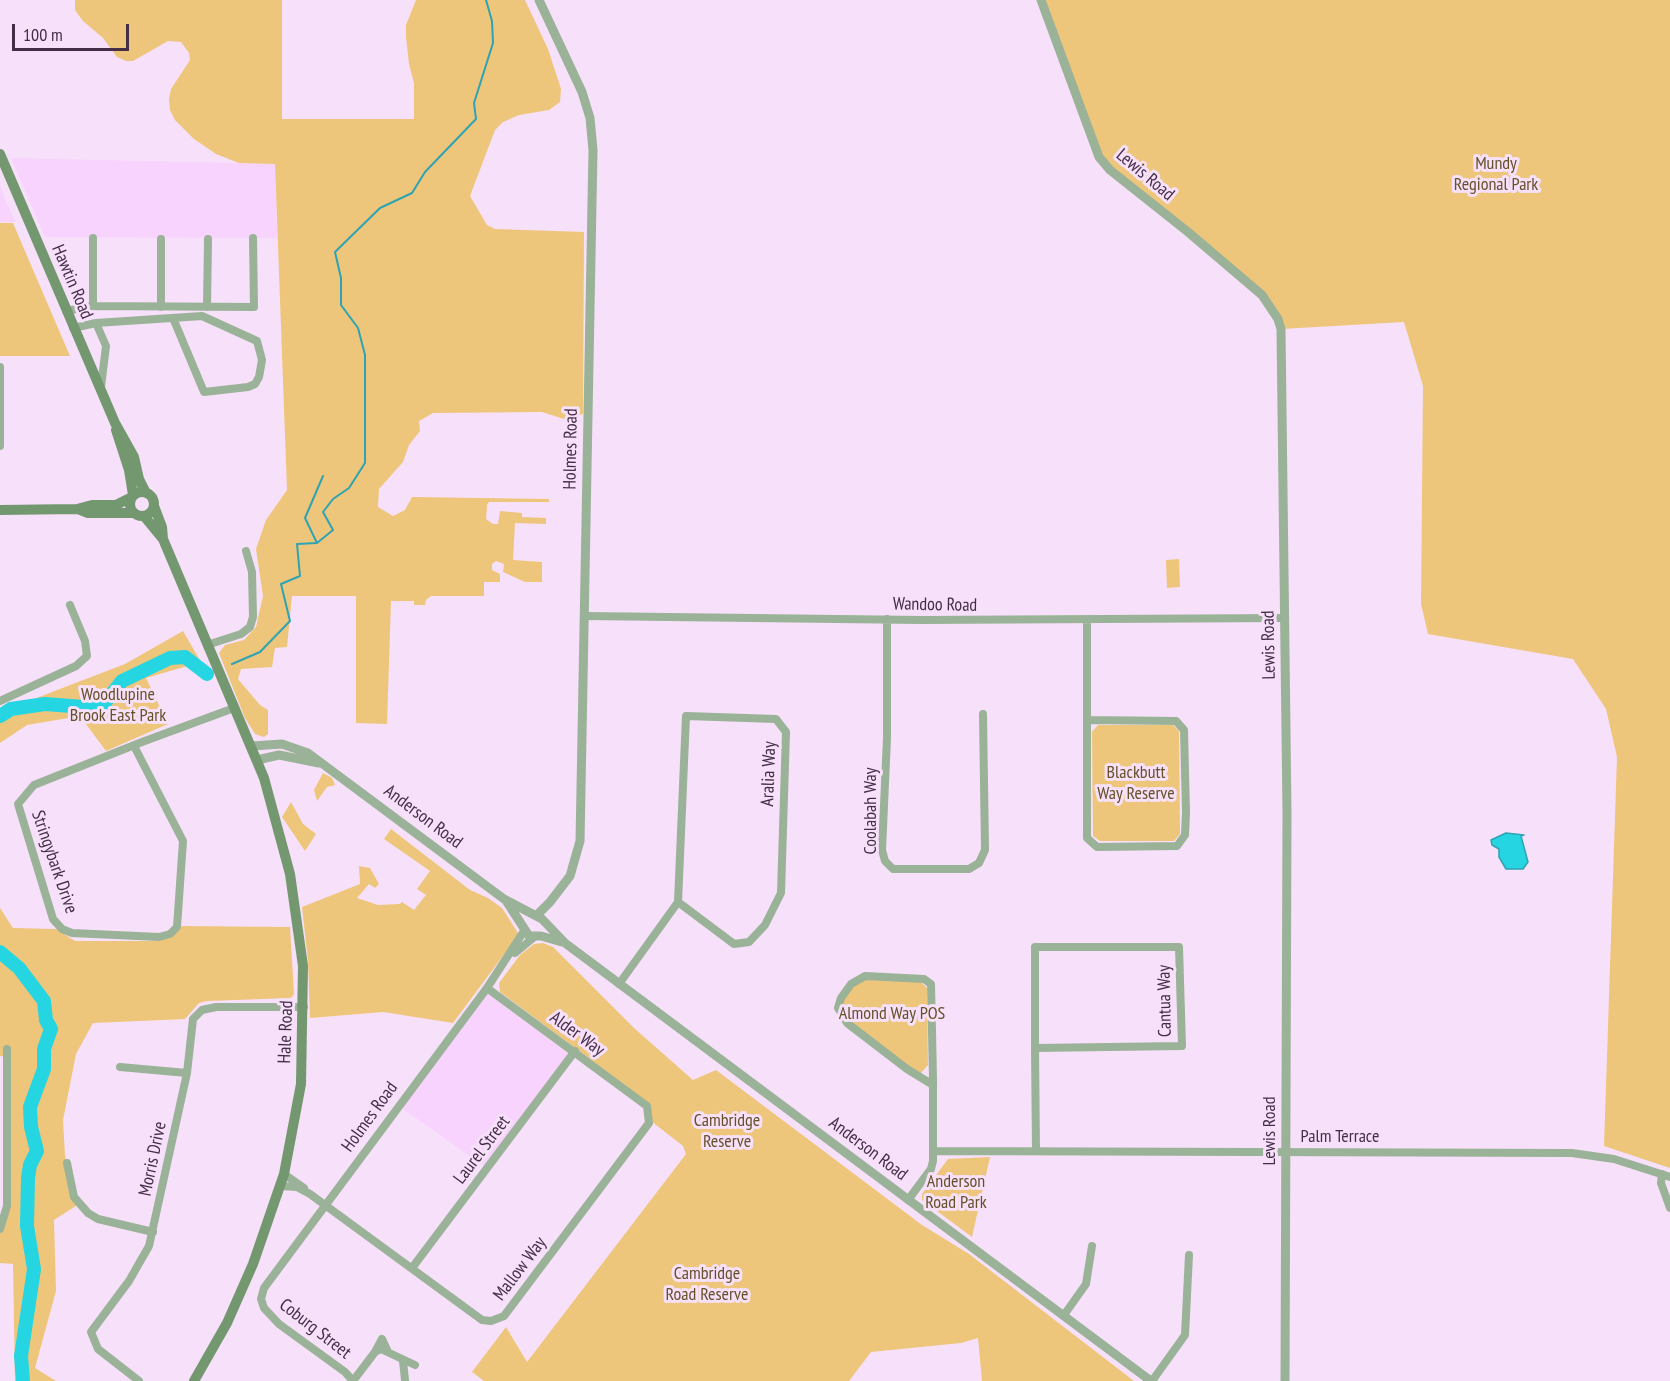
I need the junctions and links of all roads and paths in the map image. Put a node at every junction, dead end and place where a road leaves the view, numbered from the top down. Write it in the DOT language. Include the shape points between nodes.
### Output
graph roads {
  1 [pos="539,0"];
  2 [pos="1041,0"];
  3 [pos="0,154"];
  4 [pos="93,238"];
  5 [pos="253,238"];
  6 [pos="161,239"];
  7 [pos="208,239"];
  8 [pos="93,306"];
  9 [pos="160,306"];
  10 [pos="207,307"];
  11 [pos="66,311"];
  12 [pos="173,318"];
  13 [pos="96,323"];
  14 [pos="73,328"];
  15 [pos="0,367"];
  16 [pos="101,391"];
  17 [pos="115,423"];
  18 [pos="0,446"];
  19 [pos="146,493"];
  20 [pos="133,496"];
  21 [pos="154,506"];
  22 [pos="77,509"];
  23 [pos="0,510"];
  24 [pos="139,515"];
  25 [pos="163,539"];
  26 [pos="246,551"];
  27 [pos="70,605"];
  28 [pos="584,616"];
  29 [pos="1285,618"];
  30 [pos="887,619"];
  31 [pos="1087,620"];
  32 [pos="207,645"];
  33 [pos="0,701"];
  34 [pos="234,708"];
  35 [pos="983,714"];
  36 [pos="1087,720"];
  37 [pos="134,746"];
  38 [pos="252,746"];
  39 [pos="257,760"];
  40 [pos="321,763"];
  41 [pos="504,899"];
  42 [pos="678,902"];
  43 [pos="540,920"];
  44 [pos="524,930"];
  45 [pos="537,937"];
  46 [pos="565,943"];
  47 [pos="509,957"];
  48 [pos="619,984"];
  49 [pos="487,988"];
  50 [pos="304,1008"];
  51 [pos="1035,1047"];
  52 [pos="7,1049"];
  53 [pos="575,1051"];
  54 [pos="120,1067"];
  55 [pos="187,1073"];
  56 [pos="933,1085"];
  57 [pos="647,1106"];
  58 [pos="3,1137"];
  59 [pos="1036,1150"];
  60 [pos="934,1151"];
  61 [pos="1286,1151"];
  62 [pos="67,1163"];
  63 [pos="284,1174"];
  64 [pos="1666,1176"];
  65 [pos="280,1186"];
  66 [pos="310,1194"];
  67 [pos="908,1200"];
  68 [pos="326,1205"];
  69 [pos="1670,1208"];
  70 [pos="0,1229"];
  71 [pos="153,1232"];
  72 [pos="1092,1246"];
  73 [pos="1189,1255"];
  74 [pos="412,1268"];
  75 [pos="261,1299"];
  76 [pos="236,1301"];
  77 [pos="1064,1315"];
  78 [pos="403,1361"];
  79 [pos="415,1365"];
  80 [pos="405,1380"];
  81 [pos="140,1381"];
  82 [pos="186,1381"];
  83 [pos="194,1381"];
  84 [pos="353,1381"];
  85 [pos="1151,1381"];
  86 [pos="1285,1381"];
  1 -- 28 [label="street, Holmes Road" via="582,92 590,118 593,150"];
  2 -- 29 [label="street, Lewis Road" via="1099,157 1262,296 1278,319"];
  3 -- 11 [label="main road, Hawtin Road"];
  4 -- 8 [label="street"];
  5 -- 10 [label="street" via="254,307"];
  6 -- 9 [label="street"];
  7 -- 10 [label="street"];
  8 -- 9 [label="street"];
  8 -- 11 [label="street"];
  9 -- 10 [label="street"];
  11 -- 14 [label="main road, Hawtin Road"];
  12 -- 12 [label="street" via="202,316 257,341 262,360 255,384 204,392"];
  12 -- 13 [label="street"];
  13 -- 14 [label="street"];
  13 -- 16 [label="street" via="106,346"];
  14 -- 16 [label="main road, Hawtin Road"];
  15 -- 18 [label="street"];
  16 -- 17 [label="main road, Hawtin Road"];
  17 -- 19 [label="main road, Hawtin Road" via="134,457"];
  17 -- 20 [label="main road, Hawtin Road"];
  19 -- 20 [label="main road"];
  19 -- 21 [label="main road"];
  20 -- 22 [label="main road" via="116,505"];
  20 -- 24 [label="main road" via="130,507"];
  21 -- 24 [label="main road" via="151,512"];
  21 -- 25 [label="main road"];
  22 -- 23 [label="main road"];
  22 -- 24 [label="main road"];
  24 -- 25 [label="main road"];
  25 -- 32 [label="main road"];
  26 -- 32 [label="street" via="252,572 250,627"];
  27 -- 33 [label="street" via="87,656 75,666"];
  28 -- 30 [label="street, Wandoo Road"];
  28 -- 43 [label="street, Holmes Road" via="580,841 570,876"];
  29 -- 31 [label="street, Wandoo Road"];
  29 -- 61 [label="street, Lewis Road"];
  30 -- 31 [label="street, Wandoo Road"];
  30 -- 35 [label="street, Coolabah Way" via="882,850 885,861 893,868 969,869 979,863 984,850"];
  31 -- 36 [label="street"];
  32 -- 34 [label="main road"];
  34 -- 37 [label="street, Stringybark Drive"];
  34 -- 38 [label="main road"];
  36 -- 36 [label="street" via="1087,838 1097,847 1177,846 1185,835 1184,730 1176,721"];
  37 -- 37 [label="street, Stringybark Drive" via="34,785 18,804 53,919 72,933 159,937 171,934 177,927 183,841"];
  38 -- 39 [label="main road"];
  38 -- 40 [label="street, Anderson Road" via="271,743 292,747"];
  39 -- 40 [label="street, Anderson Road" via="279,754"];
  39 -- 50 [label="main road, Hale Road" via="270,794 290,874 300,930"];
  40 -- 41 [label="street, Anderson Road"];
  41 -- 43 [label="street, Anderson Road"];
  41 -- 44 [label="street, Anderson Road"];
  42 -- 42 [label="street, Aralia Way" via="686,716 776,719 786,732 781,893 765,925 749,942 734,944"];
  42 -- 48 [label="street"];
  43 -- 44 [label="street" via="526,920"];
  43 -- 45 [label="street"];
  43 -- 46 [label="street, Anderson Road"];
  44 -- 45 [label="street, Anderson Road"];
  44 -- 47 [label="street, Holmes Road"];
  45 -- 46 [label="street, Anderson Road"];
  45 -- 47 [label="street, Holmes Road"];
  46 -- 48 [label="street, Anderson Road"];
  47 -- 49 [label="street, Holmes Road"];
  48 -- 67 [label="street, Anderson Road"];
  49 -- 53 [label="street, Alder Way"];
  49 -- 68 [label="street, Holmes Road"];
  50 -- 55 [label="street, Morris Drive" via="202,1010 193,1019"];
  50 -- 63 [label="main road, Hale Road" via="301,1084"];
  51 -- 51 [label="street, Cantua Way" via="1035,947 1179,947 1182,1046"];
  51 -- 59 [label="street, Cantua Way"];
  52 -- 58 [label="street"];
  53 -- 57 [label="street, Alder Way"];
  53 -- 74 [label="street, Laurel Street"];
  54 -- 55 [label="street"];
  55 -- 71 [label="street, Morris Drive"];
  56 -- 56 [label="street" via="931,984 924,979 865,976 851,984 838,1008 847,1023"];
  56 -- 60 [label="street"];
  57 -- 74 [label="street, Mallow Way" via="649,1123 504,1316 482,1320"];
  58 -- 70 [label="street" via="6,1206"];
  59 -- 60 [label="street, Palm Terrace"];
  59 -- 61 [label="street, Palm Terrace"];
  60 -- 67 [label="street" via="931,1168"];
  61 -- 64 [label="street, Palm Terrace" via="1572,1153 1614,1160"];
  61 -- 86 [label="street, Lewis Road"];
  62 -- 71 [label="street" via="74,1197 88,1213"];
  63 -- 65 [label="main road, Hale Road"];
  63 -- 66 [label="street, Mallow Way"];
  64 -- 69 [label="street" via="1661,1183"];
  65 -- 66 [label="street, Mallow Way" via="297,1187"];
  65 -- 76 [label="main road, Hale Road"];
  66 -- 68 [label="street, Mallow Way"];
  67 -- 77 [label="street, Anderson Road"];
  68 -- 74 [label="street, Mallow Way"];
  68 -- 75 [label="street, Holmes Road" via="264,1288"];
  71 -- 81 [label="street, Morris Drive" via="145,1257 91,1332 98,1349"];
  72 -- 77 [label="street" via="1086,1284"];
  73 -- 85 [label="street" via="1185,1335"];
  75 -- 84 [label="street, Coburg Street" via="279,1324"];
  76 -- 82 [label="main road, Hale Road"];
  76 -- 83 [label="main road, Hale Road"];
  77 -- 85 [label="street, Anderson Road"];
  78 -- 79 [label="street"];
  78 -- 80 [label="street"];
  78 -- 84 [label="street" via="381,1349"];
}
